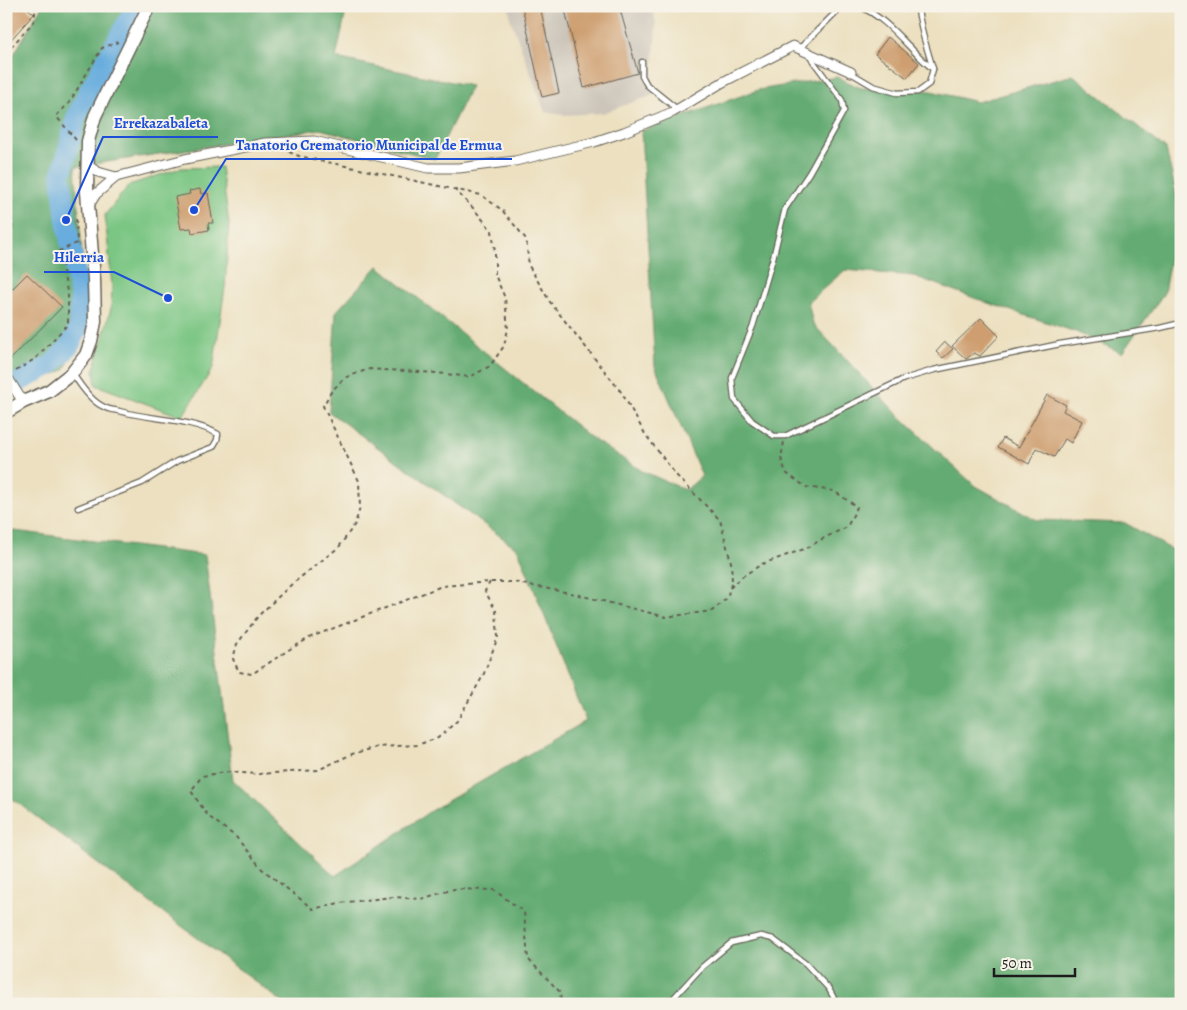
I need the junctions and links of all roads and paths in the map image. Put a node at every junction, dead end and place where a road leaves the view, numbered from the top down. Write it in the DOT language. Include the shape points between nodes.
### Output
graph roads {
  1 [pos="36,6"];
  2 [pos="149,6"];
  3 [pos="842,6"];
  4 [pos="859,6"];
  5 [pos="917,6"];
  6 [pos="120,42"];
  7 [pos="799,49"];
  8 [pos="6,53"];
  9 [pos="810,54"];
  10 [pos="642,62"];
  11 [pos="932,69"];
  12 [pos="850,72"];
  13 [pos="677,109"];
  14 [pos="76,138"];
  15 [pos="266,143"];
  16 [pos="87,165"];
  17 [pos="116,176"];
  18 [pos="455,190"];
  19 [pos="6,202"];
  20 [pos="88,207"];
  21 [pos="77,243"];
  22 [pos="6,248"];
  23 [pos="1181,322"];
  24 [pos="72,373"];
  25 [pos="8,377"];
  26 [pos="20,397"];
  27 [pos="6,412"];
  28 [pos="785,436"];
  29 [pos="78,508"];
  30 [pos="490,582"];
  31 [pos="729,590"];
  32 [pos="562,1004"];
  33 [pos="668,1004"];
  34 [pos="837,1004"];
  1 -- 8 [label="path" via="34,22"];
  2 -- 16 [label="main road" via="95,116 88,141"];
  3 -- 7 [label="lane"];
  4 -- 11 [label="lane" via="894,31"];
  5 -- 11 [label="lane"];
  6 -- 14 [label="path" via="102,48 69,103 56,116"];
  7 -- 9 [label="street"];
  7 -- 13 [label="street" via="793,46"];
  9 -- 12 [label="street"];
  9 -- 28 [label="lane" via="842,100 844,112 785,209 753,326 732,378 734,399 752,421 774,436"];
  10 -- 13 [label="lane" via="642,76 647,85"];
  11 -- 12 [label="lane" via="929,84 918,92 897,93 873,86"];
  13 -- 15 [label="street" via="594,142 515,160 459,168 428,168 314,141"];
  15 -- 17 [label="street"];
  15 -- 18 [label="path" via="299,156"];
  16 -- 17 [label="street" via="98,172"];
  16 -- 20 [label="main road"];
  17 -- 20 [label="street" via="96,194"];
  18 -- 30 [label="path" via="492,231 495,275 505,298 508,329 504,346 490,366 470,377 369,369 344,378 331,392 323,406 359,481 360,508 355,524 339,547 259,615 237,644 233,659 239,672 252,674 311,638 376,611 442,586"];
  18 -- 31 [label="path" via="481,195 502,210 514,224 526,239 529,266 550,302 622,393 645,434 671,468 720,520 731,562"];
  19 -- 22 [label="path" via="13,217 11,238"];
  20 -- 24 [label="main road" via="95,322 86,355"];
  21 -- 25 [label="path" via="59,251 68,296 68,324 36,358"];
  23 -- 28 [label="lane" via="934,370 904,380"];
  24 -- 26 [label="main road" via="49,390"];
  24 -- 29 [label="lane" via="82,388 104,407 135,416 180,422 218,434 213,447 176,460 142,482"];
  25 -- 26 [label="street"];
  26 -- 27 [label="main road"];
  28 -- 31 [label="path" via="781,458 786,473 806,487 834,491 857,507 847,527 807,548 762,564"];
  30 -- 31 [label="path" via="513,582 575,594 666,617 712,611 727,598"];
  30 -- 32 [label="path" via="485,591 496,611 498,637 483,676 457,721 438,738 416,745 378,747 352,754 318,770 260,774 225,772 202,776 191,791 208,816 236,837 262,869 313,909 393,897 421,899 454,889 494,890 524,912 528,959 560,992"];
  33 -- 34 [label="lane" via="702,967 731,944 761,936 773,939 806,964 829,989"];
}
